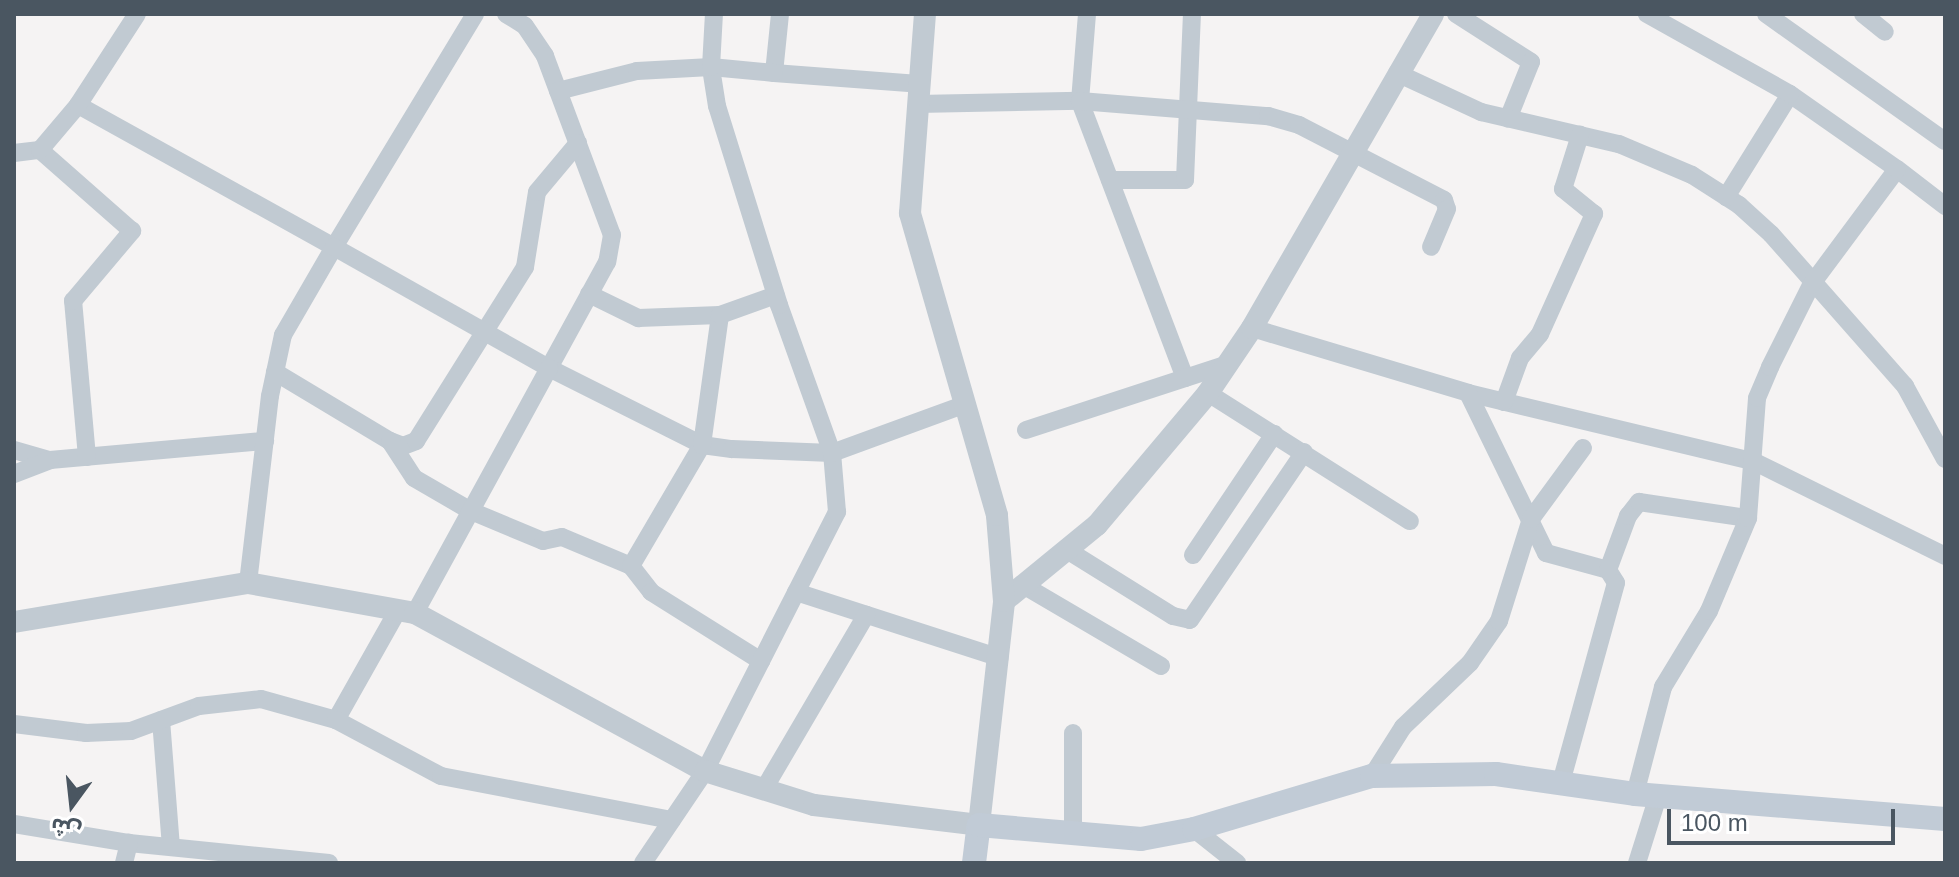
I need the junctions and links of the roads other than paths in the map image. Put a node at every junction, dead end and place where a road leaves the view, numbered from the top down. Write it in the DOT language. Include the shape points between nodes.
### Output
graph roads {
  1 [pos="137,14"];
  2 [pos="475,14"];
  3 [pos="506,14"];
  4 [pos="714,14"];
  5 [pos="780,14"];
  6 [pos="925,14"];
  7 [pos="1087,14"];
  8 [pos="1192,14"];
  9 [pos="1433,14"];
  10 [pos="1456,14"];
  11 [pos="1647,14"];
  12 [pos="1766,14"];
  13 [pos="1863,14"];
  14 [pos="1885,32"];
  15 [pos="711,67"];
  16 [pos="774,73"];
  17 [pos="1397,73"];
  18 [pos="558,91"];
  19 [pos="918,94"];
  20 [pos="1790,94"];
  21 [pos="1080,101"];
  22 [pos="78,105"];
  23 [pos="1186,107"];
  24 [pos="1508,119"];
  25 [pos="1580,135"];
  26 [pos="1945,141"];
  27 [pos="578,143"];
  28 [pos="40,150"];
  29 [pos="14,153"];
  30 [pos="1349,153"];
  31 [pos="1897,169"];
  32 [pos="1110,180"];
  33 [pos="1726,197"];
  34 [pos="1945,206"];
  35 [pos="334,247"];
  36 [pos="1431,247"];
  37 [pos="1811,285"];
  38 [pos="589,294"];
  39 [pos="776,295"];
  40 [pos="720,315"];
  41 [pos="1252,328"];
  42 [pos="486,330"];
  43 [pos="1228,364"];
  44 [pos="549,368"];
  45 [pos="275,372"];
  46 [pos="1185,378"];
  47 [pos="1208,393"];
  48 [pos="1468,393"];
  49 [pos="1504,402"];
  50 [pos="966,404"];
  51 [pos="1026,430"];
  52 [pos="1274,434"];
  53 [pos="265,441"];
  54 [pos="390,441"];
  55 [pos="702,445"];
  56 [pos="1583,448"];
  57 [pos="14,450"];
  58 [pos="1304,452"];
  59 [pos="832,453"];
  60 [pos="87,457"];
  61 [pos="1945,459"];
  62 [pos="50,460"];
  63 [pos="1755,462"];
  64 [pos="14,474"];
  65 [pos="471,511"];
  66 [pos="1748,518"];
  67 [pos="1531,519"];
  68 [pos="1410,521"];
  69 [pos="1067,550"];
  70 [pos="1193,555"];
  71 [pos="1945,556"];
  72 [pos="631,566"];
  73 [pos="1608,570"];
  74 [pos="248,583"];
  75 [pos="1023,585"];
  76 [pos="796,592"];
  77 [pos="1004,601"];
  78 [pos="406,612"];
  79 [pos="866,615"];
  80 [pos="14,622"];
  81 [pos="1000,658"];
  82 [pos="761,661"];
  83 [pos="1161,666"];
  84 [pos="161,720"];
  85 [pos="336,720"];
  86 [pos="14,724"];
  87 [pos="1073,733"];
  88 [pos="705,771"];
  89 [pos="1372,776"];
  90 [pos="1561,782"];
  91 [pos="764,789"];
  92 [pos="1647,795"];
  93 [pos="1945,819"];
  94 [pos="672,820"];
  95 [pos="14,824"];
  96 [pos="979,825"];
  97 [pos="1194,829"];
  98 [pos="1073,833"];
  99 [pos="129,843"];
  100 [pos="171,847"];
  101 [pos="124,863"];
  102 [pos="329,863"];
  103 [pos="643,863"];
  104 [pos="974,863"];
  105 [pos="1237,863"];
  106 [pos="1637,863"];
  1 -- 22 [label="street"];
  2 -- 35 [label="street"];
  3 -- 18 [label="street" via="536,40"];
  4 -- 15 [label="street"];
  5 -- 16 [label="street"];
  6 -- 19 [label="street"];
  7 -- 21 [label="street"];
  8 -- 23 [label="street"];
  9 -- 17 [label="street"];
  10 -- 24 [label="street" via="1531,62"];
  11 -- 20 [label="street"];
  12 -- 26 [label="street"];
  13 -- 14 [label="street"];
  15 -- 16 [label="street"];
  15 -- 18 [label="street" via="637,71"];
  15 -- 39 [label="street" via="717,106"];
  16 -- 19 [label="street"];
  17 -- 24 [label="street"];
  17 -- 30 [label="street"];
  18 -- 27 [label="street"];
  19 -- 21 [label="street"];
  19 -- 50 [label="street" via="910,213"];
  20 -- 31 [label="street"];
  20 -- 33 [label="street"];
  21 -- 23 [label="street"];
  21 -- 32 [label="street"];
  22 -- 28 [label="street"];
  22 -- 35 [label="street"];
  23 -- 30 [label="street" via="1268,116 1299,125"];
  23 -- 32 [label="street" via="1185,180"];
  24 -- 25 [label="street"];
  25 -- 33 [label="street" via="1619,144 1692,175"];
  25 -- 49 [label="street" via="1563,189 1594,214 1540,334 1520,358"];
  27 -- 38 [label="street" via="612,235 607,262"];
  27 -- 42 [label="street" via="537,192 525,267"];
  28 -- 29 [label="street"];
  28 -- 60 [label="street" via="132,231 73,301"];
  30 -- 36 [label="street" via="1444,200 1447,209"];
  30 -- 41 [label="street"];
  31 -- 34 [label="street"];
  31 -- 37 [label="street"];
  32 -- 46 [label="street"];
  33 -- 37 [label="street" via="1771,234"];
  35 -- 42 [label="street"];
  35 -- 45 [label="street" via="283,335"];
  37 -- 61 [label="street" via="1905,386"];
  37 -- 63 [label="street" via="1757,398"];
  38 -- 40 [label="street" via="638,318"];
  38 -- 44 [label="street"];
  39 -- 40 [label="street"];
  39 -- 59 [label="street"];
  40 -- 55 [label="street"];
  41 -- 43 [label="street"];
  41 -- 48 [label="street"];
  42 -- 44 [label="street"];
  42 -- 54 [label="street" via="416,441 403,446"];
  43 -- 46 [label="street"];
  43 -- 47 [label="street"];
  44 -- 55 [label="street"];
  44 -- 65 [label="street"];
  45 -- 53 [label="street"];
  45 -- 54 [label="street"];
  46 -- 51 [label="street"];
  47 -- 52 [label="street"];
  47 -- 69 [label="street" via="1097,525"];
  48 -- 49 [label="street"];
  48 -- 67 [label="street"];
  49 -- 63 [label="street"];
  50 -- 59 [label="street"];
  50 -- 77 [label="street" via="997,515"];
  52 -- 58 [label="street"];
  52 -- 70 [label="street"];
  53 -- 60 [label="street"];
  53 -- 74 [label="street"];
  54 -- 65 [label="street" via="414,478"];
  55 -- 59 [label="street"];
  55 -- 72 [label="street"];
  56 -- 67 [label="street"];
  57 -- 62 [label="street"];
  58 -- 68 [label="street"];
  58 -- 69 [label="street" via="1190,620 1173,616"];
  59 -- 76 [label="street" via="837,512"];
  60 -- 62 [label="street"];
  62 -- 64 [label="street"];
  63 -- 66 [label="street"];
  63 -- 71 [label="street"];
  65 -- 72 [label="street" via="543,541 562,537"];
  65 -- 78 [label="street"];
  66 -- 73 [label="street" via="1639,502 1628,516"];
  66 -- 92 [label="street" via="1709,611 1663,687"];
  67 -- 73 [label="street" via="1546,553"];
  67 -- 89 [label="street" via="1499,621 1470,663 1403,727"];
  69 -- 75 [label="street"];
  72 -- 82 [label="street" via="651,592"];
  73 -- 90 [label="street" via="1617,589"];
  74 -- 78 [label="street"];
  74 -- 80 [label="street"];
  75 -- 77 [label="street"];
  75 -- 83 [label="street"];
  76 -- 79 [label="street"];
  76 -- 82 [label="street"];
  77 -- 81 [label="street"];
  78 -- 85 [label="street"];
  78 -- 88 [label="street"];
  79 -- 81 [label="street"];
  79 -- 91 [label="street"];
  81 -- 96 [label="street"];
  82 -- 88 [label="street"];
  84 -- 85 [label="street" via="199,706 261,699"];
  84 -- 86 [label="street" via="131,731 86,733"];
  84 -- 100 [label="street"];
  85 -- 94 [label="street" via="441,776"];
  87 -- 98 [label="street"];
  88 -- 91 [label="street"];
  88 -- 94 [label="street"];
  89 -- 90 [label="main road" via="1496,774"];
  89 -- 97 [label="main road"];
  90 -- 92 [label="main road"];
  91 -- 96 [label="street" via="814,805"];
  92 -- 93 [label="main road"];
  92 -- 106 [label="street"];
  94 -- 103 [label="street"];
  95 -- 99 [label="street"];
  96 -- 98 [label="main road"];
  96 -- 104 [label="main road"];
  97 -- 98 [label="main road" via="1141,839"];
  97 -- 105 [label="street"];
  99 -- 100 [label="street"];
  99 -- 101 [label="street"];
  100 -- 102 [label="street"];
}
